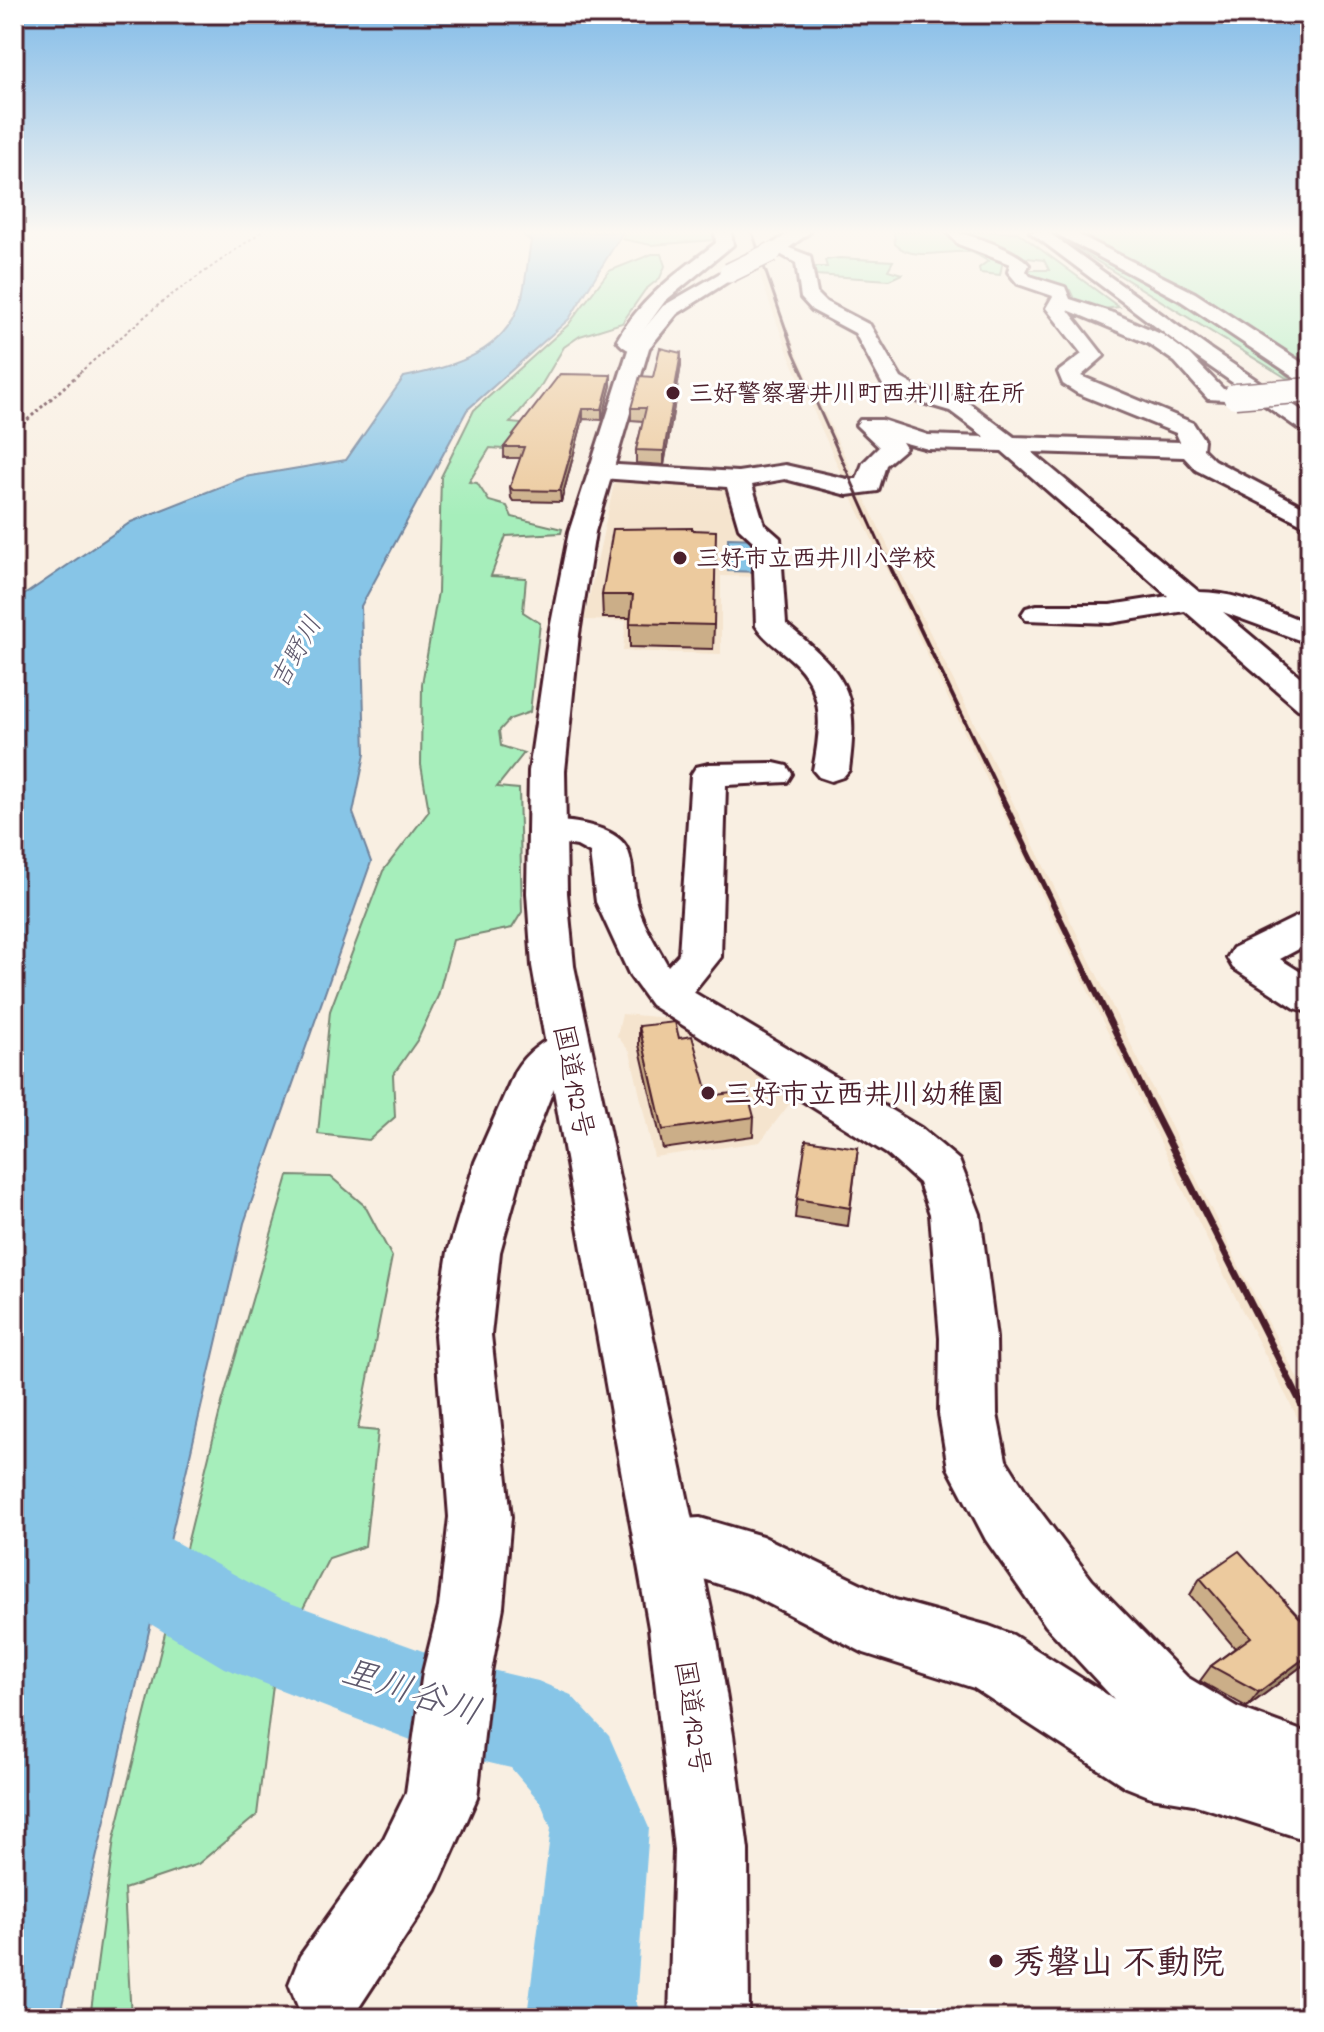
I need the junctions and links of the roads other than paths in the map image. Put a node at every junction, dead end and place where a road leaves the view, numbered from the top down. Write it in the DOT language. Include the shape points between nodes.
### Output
graph roads {
  1 [pos="656,327"];
  2 [pos="859,327"];
  3 [pos="1071,327"];
  4 [pos="1122,327"];
  5 [pos="1168,327"];
  6 [pos="1184,327"];
  7 [pos="1233,327"];
  8 [pos="1255,327"];
  9 [pos="1301,347"];
  10 [pos="1310,377"];
  11 [pos="1310,390"];
  12 [pos="1310,406"];
  13 [pos="1310,426"];
  14 [pos="1009,445"];
  15 [pos="1191,450"];
  16 [pos="601,471"];
  17 [pos="738,480"];
  18 [pos="1310,520"];
  19 [pos="1190,601"];
  20 [pos="1037,614"];
  21 [pos="1310,635"];
  22 [pos="1310,702"];
  23 [pos="831,770"];
  24 [pos="774,774"];
  25 [pos="547,831"];
  26 [pos="1310,926"];
  27 [pos="666,995"];
  28 [pos="1310,998"];
  29 [pos="568,1047"];
  30 [pos="667,1551"];
  31 [pos="1310,1769"];
  32 [pos="1310,1805"];
  33 [pos="328,1984"];
  34 [pos="709,2018"];
  1 -- 16 [label="main road, 国道192号" via="639,347"];
  2 -- 14 [label="main road" via="892,382 958,406"];
  3 -- 15 [label="main road" via="1094,356 1069,372 1071,379 1185,428"];
  4 -- 11 [label="main road, bridge" via="1165,344 1217,395"];
  5 -- 13 [label="main road"];
  6 -- 12 [label="main road"];
  7 -- 10 [label="main road"];
  8 -- 9 [label="main road"];
  14 -- 15 [label="main road"];
  14 -- 17 [label="main road" via="917,441 878,424 868,425 894,448 870,467 869,486 847,487 785,472"];
  14 -- 19 [label="main road"];
  15 -- 18 [label="main road" via="1205,465"];
  16 -- 17 [label="main road"];
  16 -- 25 [label="main road, 国道192号" via="582,532 564,634 547,771"];
  17 -- 23 [label="main road" via="752,528 766,538 771,626 812,664 837,704"];
  19 -- 20 [label="main road" via="1110,614"];
  19 -- 21 [label="main road" via="1243,608"];
  19 -- 22 [label="main road"];
  24 -- 27 [label="main road" via="709,775 700,957"];
  25 -- 27 [label="main road" via="604,843 616,902 651,976"];
  25 -- 29 [label="main road, 国道192号" via="553,966"];
  26 -- 28 [label="main road" via="1248,958"];
  27 -- 31 [label="main road" via="904,1141 941,1173 955,1214 968,1338 968,1414 978,1468 1008,1519 1069,1603 1163,1701 1218,1735"];
  29 -- 30 [label="main road, 国道192号"];
  29 -- 33 [label="main road" via="538,1071 500,1162 474,1252 463,1335 480,1517 441,1798 410,1864"];
  30 -- 32 [label="main road" via="700,1548 762,1567 887,1630 989,1659 1151,1762 1193,1769"];
  30 -- 34 [label="main road, 国道192号" via="696,1720 711,1850"];
}
